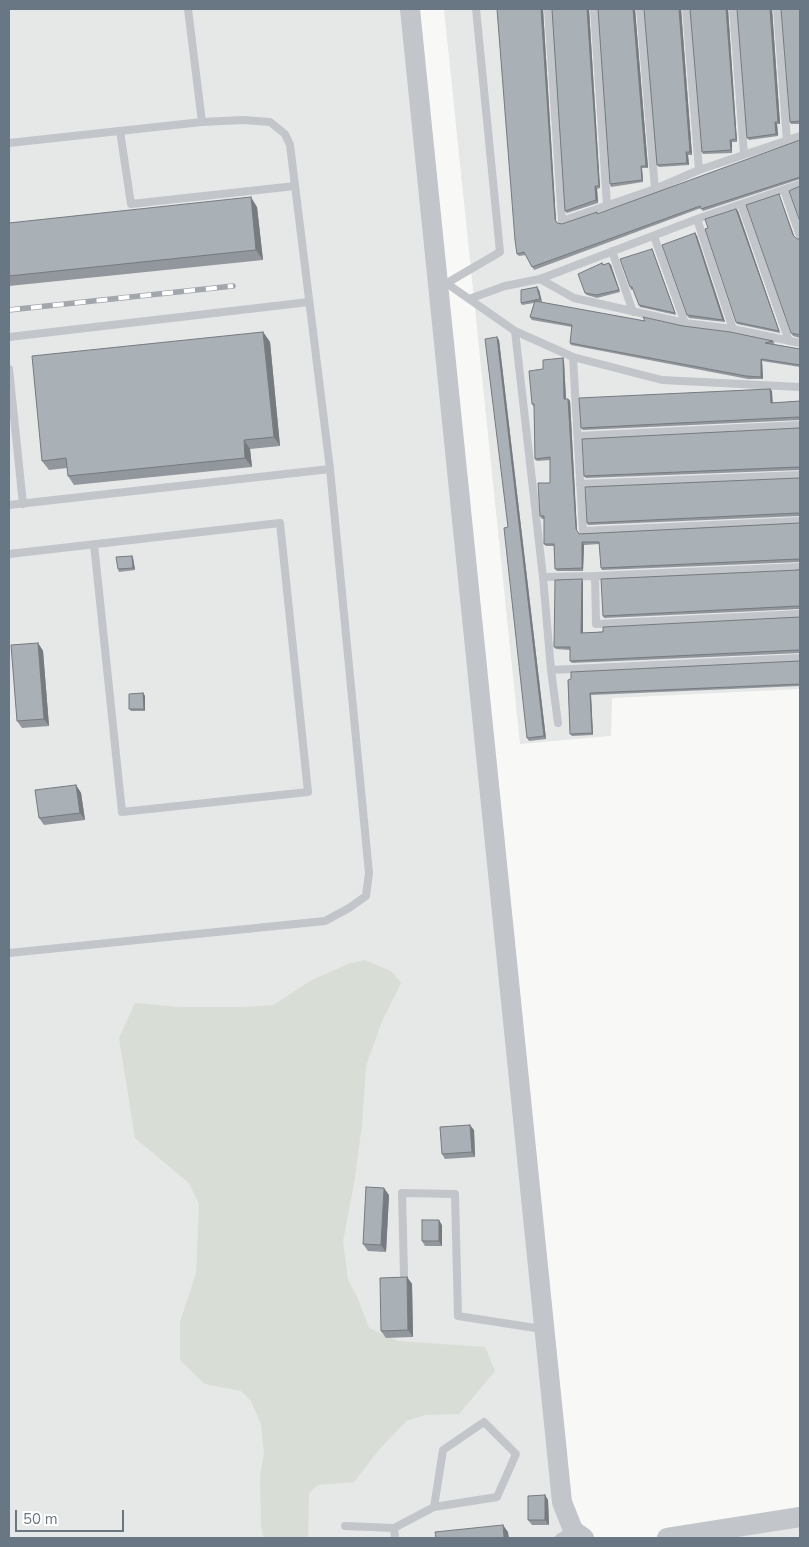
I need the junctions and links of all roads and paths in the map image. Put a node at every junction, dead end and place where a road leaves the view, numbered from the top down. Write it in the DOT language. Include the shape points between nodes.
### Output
graph roads {
  1 [pos="188,9"];
  2 [pos="410,9"];
  3 [pos="476,9"];
  4 [pos="548,9"];
  5 [pos="594,9"];
  6 [pos="640,9"];
  7 [pos="686,9"];
  8 [pos="733,9"];
  9 [pos="777,9"];
  10 [pos="202,122"];
  11 [pos="120,131"];
  12 [pos="800,136"];
  13 [pos="786,141"];
  14 [pos="9,143"];
  15 [pos="744,154"];
  16 [pos="699,170"];
  17 [pos="800,184"];
  18 [pos="295,186"];
  19 [pos="655,188"];
  20 [pos="784,190"];
  21 [pos="741,204"];
  22 [pos="607,205"];
  23 [pos="697,219"];
  24 [pos="654,236"];
  25 [pos="800,236"];
  26 [pos="612,251"];
  27 [pos="540,279"];
  28 [pos="442,280"];
  29 [pos="469,299"];
  30 [pos="309,302"];
  31 [pos="633,312"];
  32 [pos="685,323"];
  33 [pos="733,329"];
  34 [pos="515,331"];
  35 [pos="9,337"];
  36 [pos="789,341"];
  37 [pos="800,343"];
  38 [pos="573,357"];
  39 [pos="9,369"];
  40 [pos="800,387"];
  41 [pos="800,425"];
  42 [pos="578,436"];
  43 [pos="330,469"];
  44 [pos="800,475"];
  45 [pos="580,484"];
  46 [pos="23,504"];
  47 [pos="9,505"];
  48 [pos="800,521"];
  49 [pos="94,544"];
  50 [pos="9,554"];
  51 [pos="800,567"];
  52 [pos="543,576"];
  53 [pos="595,576"];
  54 [pos="800,614"];
  55 [pos="800,658"];
  56 [pos="551,670"];
  57 [pos="558,723"];
  58 [pos="9,953"];
  59 [pos="404,1275"];
  60 [pos="544,1329"];
  61 [pos="434,1507"];
  62 [pos="800,1517"];
  63 [pos="345,1526"];
  64 [pos="394,1528"];
  65 [pos="572,1535"];
  66 [pos="395,1538"];
  67 [pos="667,1538"];
  1 -- 10 [label="lane"];
  2 -- 28 [label="street"];
  3 -- 28 [label="lane" via="500,252"];
  4 -- 22 [label="lane" via="562,220"];
  5 -- 22 [label="lane"];
  6 -- 19 [label="lane"];
  7 -- 16 [label="lane"];
  8 -- 15 [label="lane"];
  9 -- 13 [label="lane"];
  10 -- 11 [label="lane"];
  10 -- 18 [label="lane" via="270,122 285,134 290,145"];
  11 -- 14 [label="lane"];
  11 -- 18 [label="lane" via="131,204"];
  12 -- 13 [label="lane"];
  13 -- 15 [label="lane"];
  15 -- 16 [label="lane"];
  16 -- 19 [label="lane"];
  17 -- 20 [label="lane"];
  18 -- 30 [label="lane"];
  19 -- 22 [label="lane"];
  20 -- 21 [label="lane"];
  20 -- 25 [label="lane"];
  21 -- 23 [label="lane"];
  21 -- 36 [label="lane"];
  23 -- 24 [label="lane"];
  23 -- 33 [label="lane"];
  24 -- 26 [label="lane"];
  24 -- 32 [label="lane"];
  26 -- 27 [label="lane"];
  26 -- 31 [label="lane"];
  27 -- 29 [label="lane" via="505,286"];
  27 -- 31 [label="lane" via="574,298"];
  28 -- 29 [label="lane"];
  28 -- 60 [label="street"];
  29 -- 34 [label="lane"];
  30 -- 35 [label="lane"];
  30 -- 43 [label="lane"];
  31 -- 32 [label="lane"];
  32 -- 33 [label="lane"];
  33 -- 36 [label="lane"];
  34 -- 38 [label="lane"];
  34 -- 52 [label="lane"];
  36 -- 37 [label="lane"];
  38 -- 40 [label="lane" via="662,380"];
  38 -- 42 [label="lane"];
  39 -- 46 [label="lane"];
  41 -- 42 [label="lane"];
  42 -- 45 [label="lane"];
  43 -- 46 [label="lane"];
  43 -- 58 [label="lane" via="369,873 366,896 325,921"];
  44 -- 45 [label="lane"];
  45 -- 48 [label="lane" via="583,531"];
  46 -- 47 [label="lane"];
  49 -- 49 [label="lane" via="280,523 308,792 122,812"];
  49 -- 50 [label="lane"];
  51 -- 53 [label="lane"];
  52 -- 53 [label="lane"];
  52 -- 56 [label="lane"];
  53 -- 54 [label="lane" via="596,624"];
  55 -- 56 [label="lane"];
  56 -- 57 [label="lane"];
  59 -- 60 [label="lane" via="402,1192 455,1194 458,1316"];
  60 -- 65 [label="street" via="562,1502"];
  61 -- 61 [label="lane" via="497,1497 516,1454 484,1422 443,1450"];
  61 -- 64 [label="lane"];
  62 -- 67 [label="street"];
  63 -- 64 [label="lane"];
  64 -- 66 [label="lane"];
}
